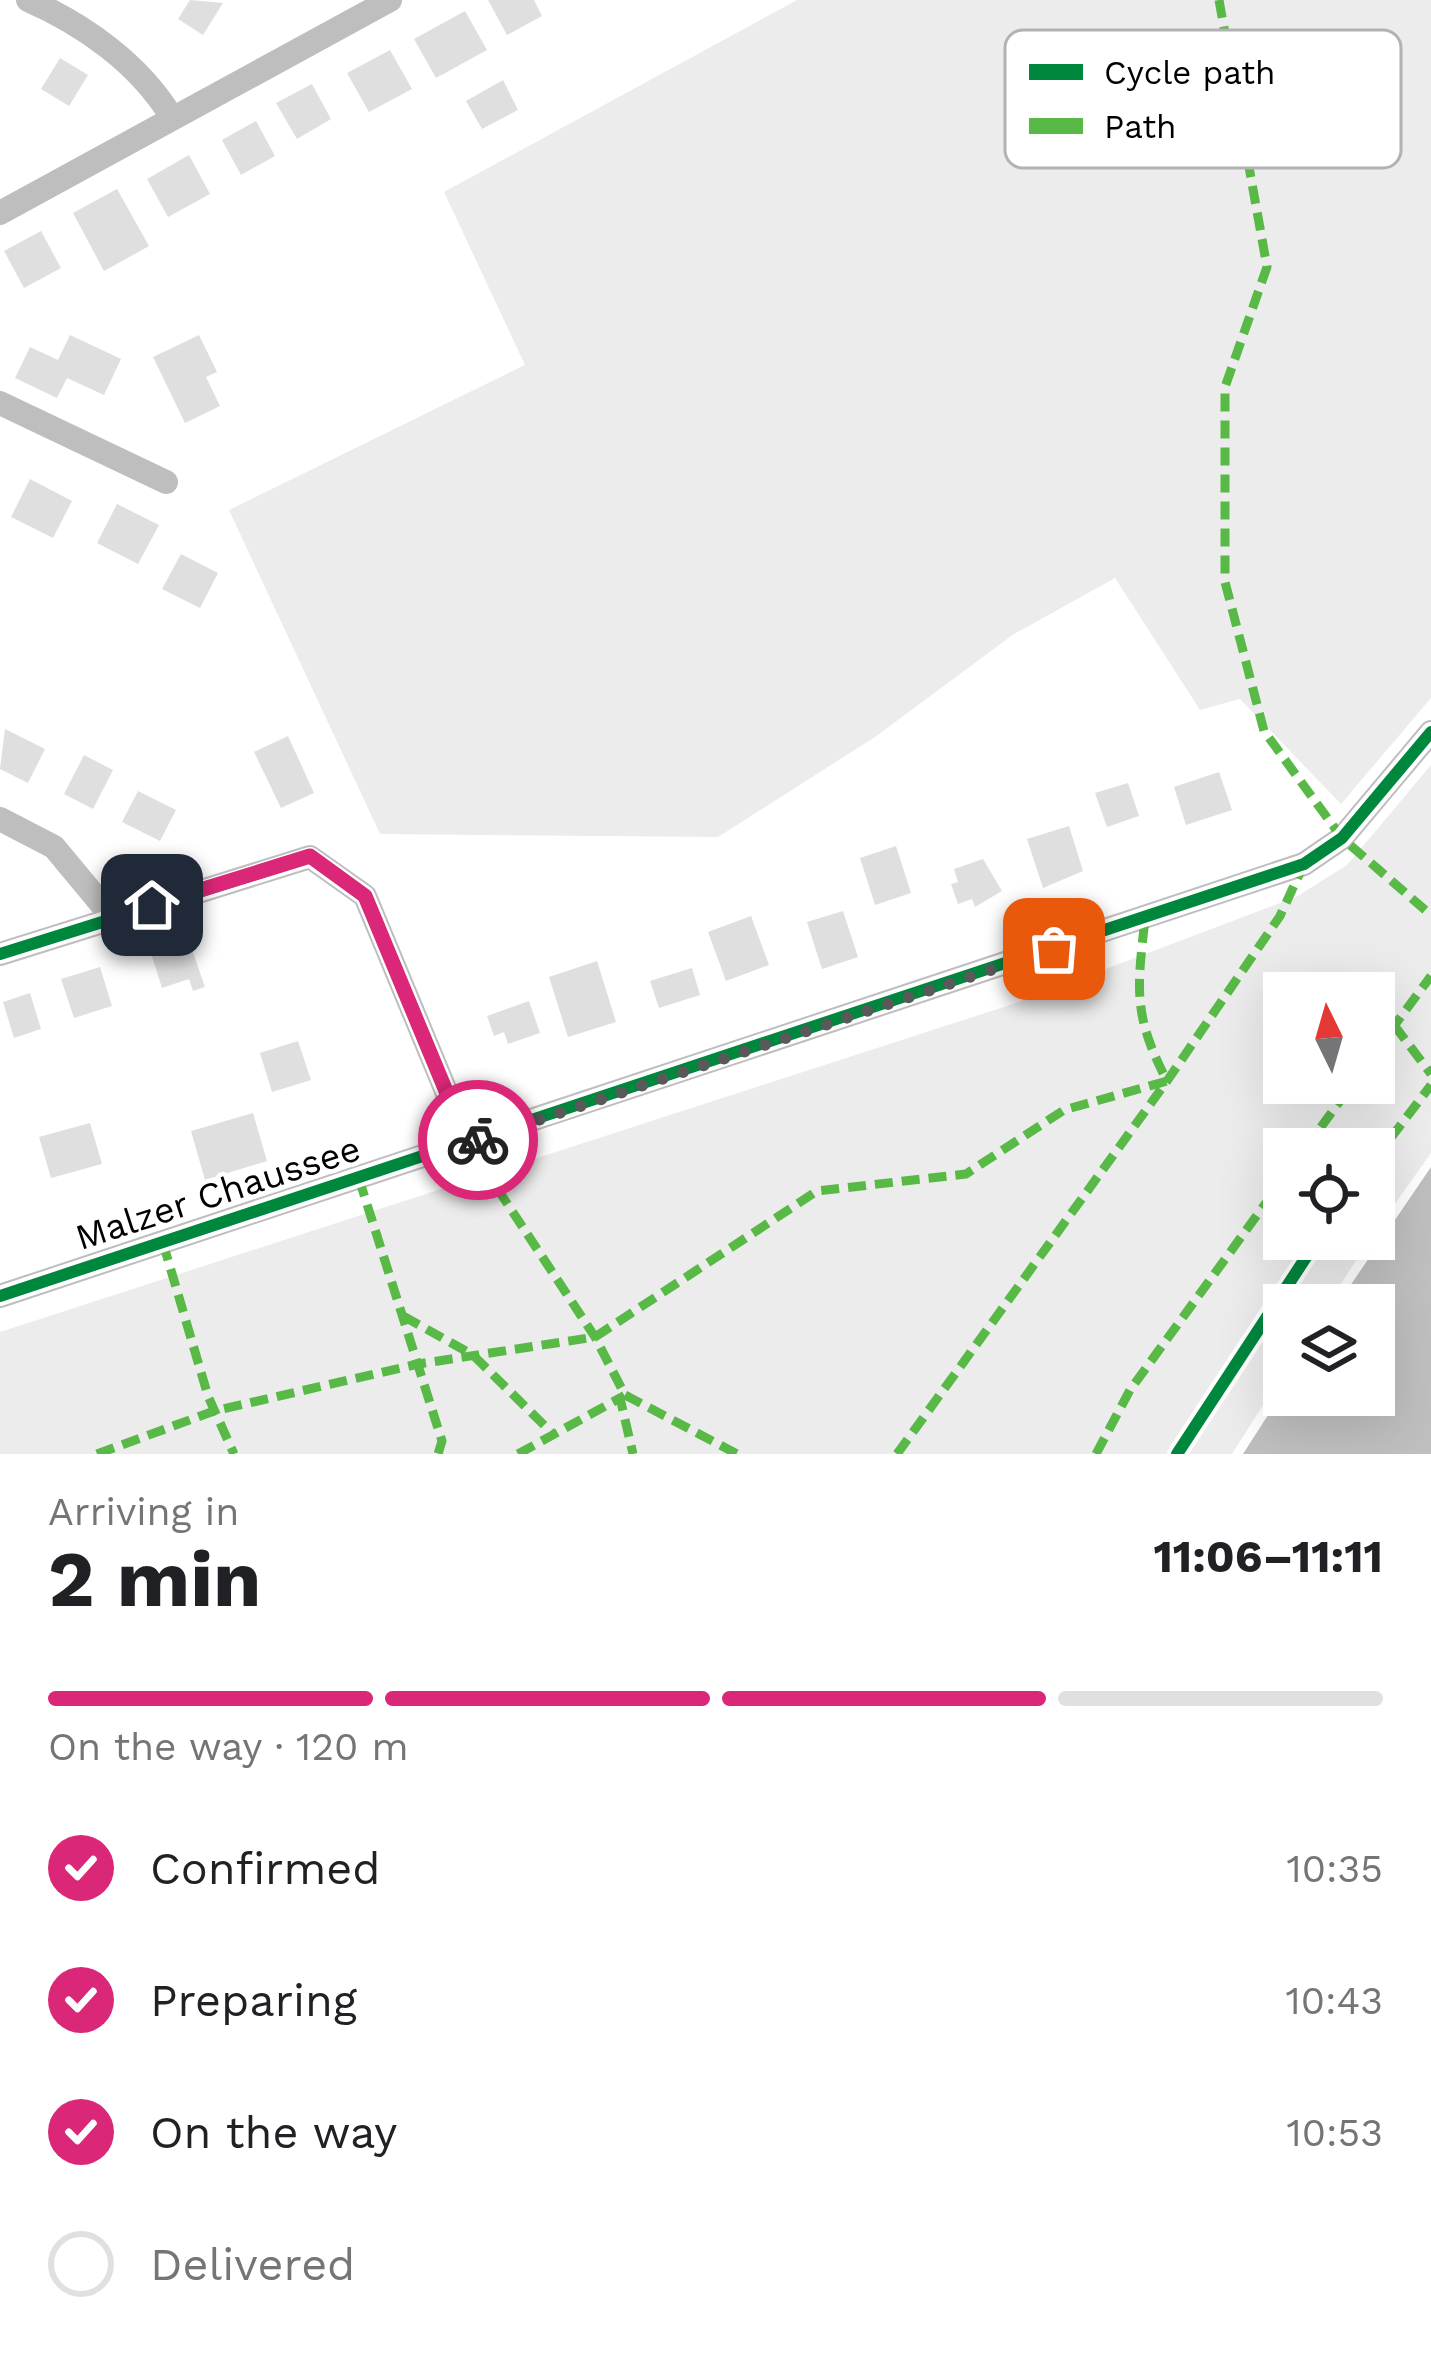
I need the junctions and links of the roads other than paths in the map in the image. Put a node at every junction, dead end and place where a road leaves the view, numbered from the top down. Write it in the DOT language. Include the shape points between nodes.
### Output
graph roads {
  1 [pos="28,0"];
  2 [pos="390,0"];
  3 [pos="171,116"];
  4 [pos="0,212"];
  5 [pos="0,403"];
  6 [pos="166,482"];
  7 [pos="1431,732"];
  8 [pos="0,819"];
  9 [pos="113,918"];
  10 [pos="0,954"];
  11 [pos="468,1144"];
  12 [pos="0,1296"];
  1 -- 3 [label="street" via="146,77"];
  2 -- 3 [label="street"];
  3 -- 4 [label="street"];
  5 -- 6 [label="street"];
  7 -- 11 [label="street, Malzer Chaussee" via="1342,838 1304,864"];
  8 -- 9 [label="street" via="54,847"];
  9 -- 10 [label="street"];
  9 -- 11 [label="street" via="310,856 365,896"];
  11 -- 12 [label="street, Malzer Chaussee"];
}
